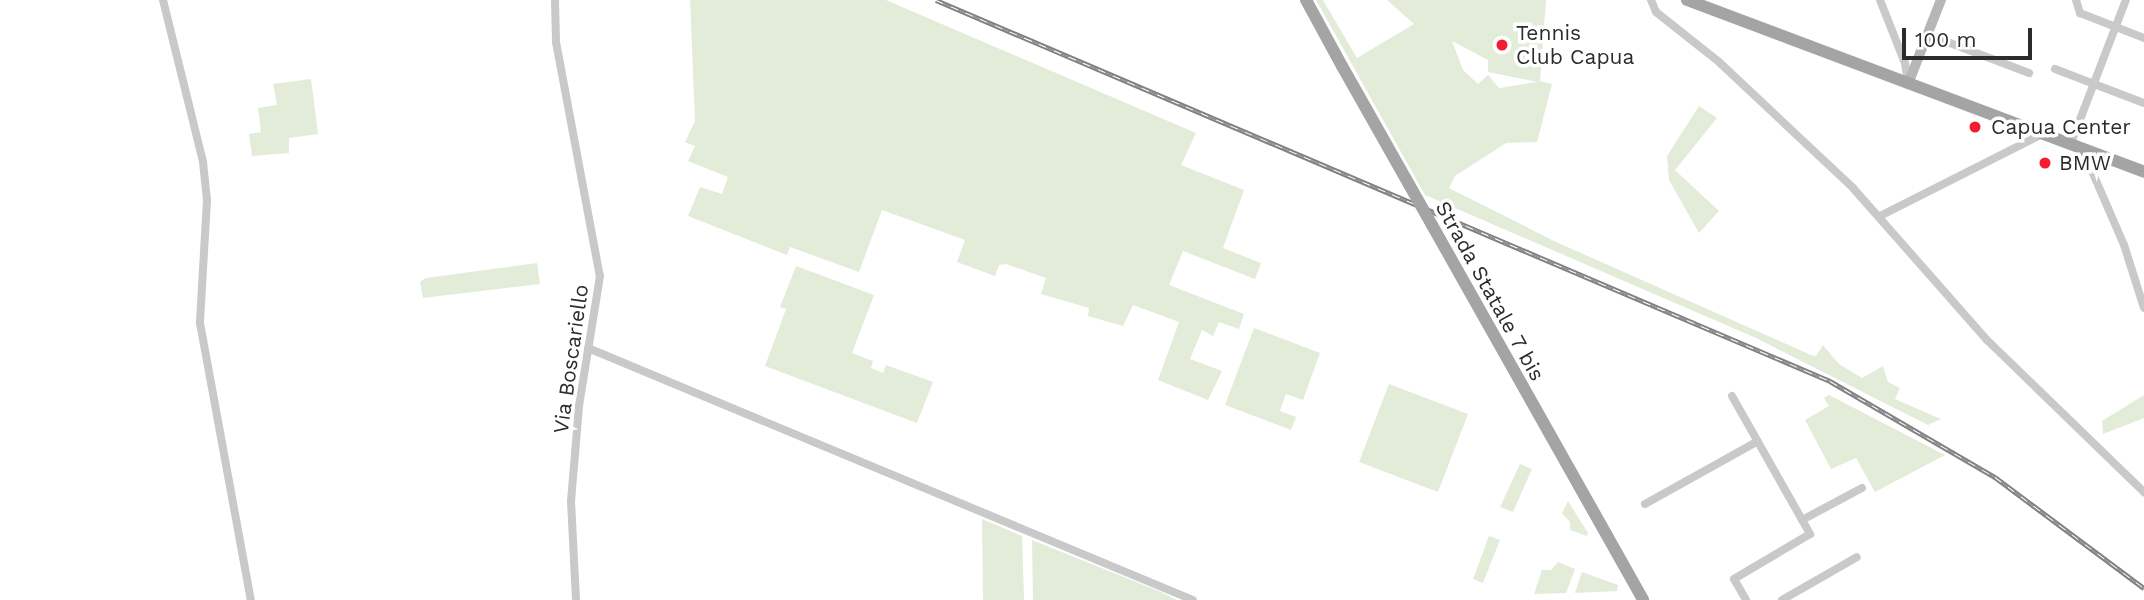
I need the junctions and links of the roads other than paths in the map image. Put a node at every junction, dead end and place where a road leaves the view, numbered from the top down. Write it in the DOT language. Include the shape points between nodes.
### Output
graph roads {
  1 [pos="163,0"];
  2 [pos="555,0"];
  3 [pos="1306,0"];
  4 [pos="1651,0"];
  5 [pos="1687,0"];
  6 [pos="1880,0"];
  7 [pos="1941,0"];
  8 [pos="2076,0"];
  9 [pos="2126,0"];
  10 [pos="2115,27"];
  11 [pos="1929,35"];
  12 [pos="2144,38"];
  13 [pos="2055,69"];
  14 [pos="2029,72"];
  15 [pos="1908,84"];
  16 [pos="2094,84"];
  17 [pos="2144,103"];
  18 [pos="2044,133"];
  19 [pos="2076,145"];
  20 [pos="2144,172"];
  21 [pos="1880,216"];
  22 [pos="2144,308"];
  23 [pos="589,348"];
  24 [pos="1732,396"];
  25 [pos="1758,441"];
  26 [pos="1862,488"];
  27 [pos="2144,492"];
  28 [pos="1645,504"];
  29 [pos="1802,520"];
  30 [pos="1857,557"];
  31 [pos="251,600"];
  32 [pos="576,600"];
  33 [pos="1193,600"];
  34 [pos="1643,600"];
  35 [pos="1746,600"];
  36 [pos="1782,600"];
  1 -- 31 [label="street" via="203,162 207,200 200,323"];
  2 -- 23 [label="street, Via Boscariello" via="560,65 600,276"];
  3 -- 34 [label="main road, Strada Statale 7 bis, bridge"];
  4 -- 21 [label="street" via="1656,12 1729,71"];
  5 -- 15 [label="main road"];
  6 -- 15 [label="street" via="1905,63"];
  7 -- 11 [label="street"];
  8 -- 10 [label="street" via="2080,13"];
  9 -- 10 [label="street"];
  10 -- 12 [label="street"];
  10 -- 16 [label="street"];
  11 -- 14 [label="street"];
  11 -- 15 [label="street"];
  13 -- 16 [label="street"];
  15 -- 18 [label="main road"];
  16 -- 17 [label="street"];
  16 -- 19 [label="street"];
  18 -- 19 [label="main road"];
  18 -- 21 [label="street"];
  19 -- 20 [label="main road"];
  19 -- 22 [label="street" via="2124,245"];
  21 -- 27 [label="street" via="1987,340"];
  23 -- 32 [label="street, Via Boscariello" via="572,501"];
  23 -- 33 [label="street"];
  24 -- 25 [label="street"];
  25 -- 28 [label="street"];
  25 -- 29 [label="street"];
  26 -- 29 [label="street"];
  29 -- 35 [label="street" via="1810,534 1734,579"];
  30 -- 36 [label="street"];
}
